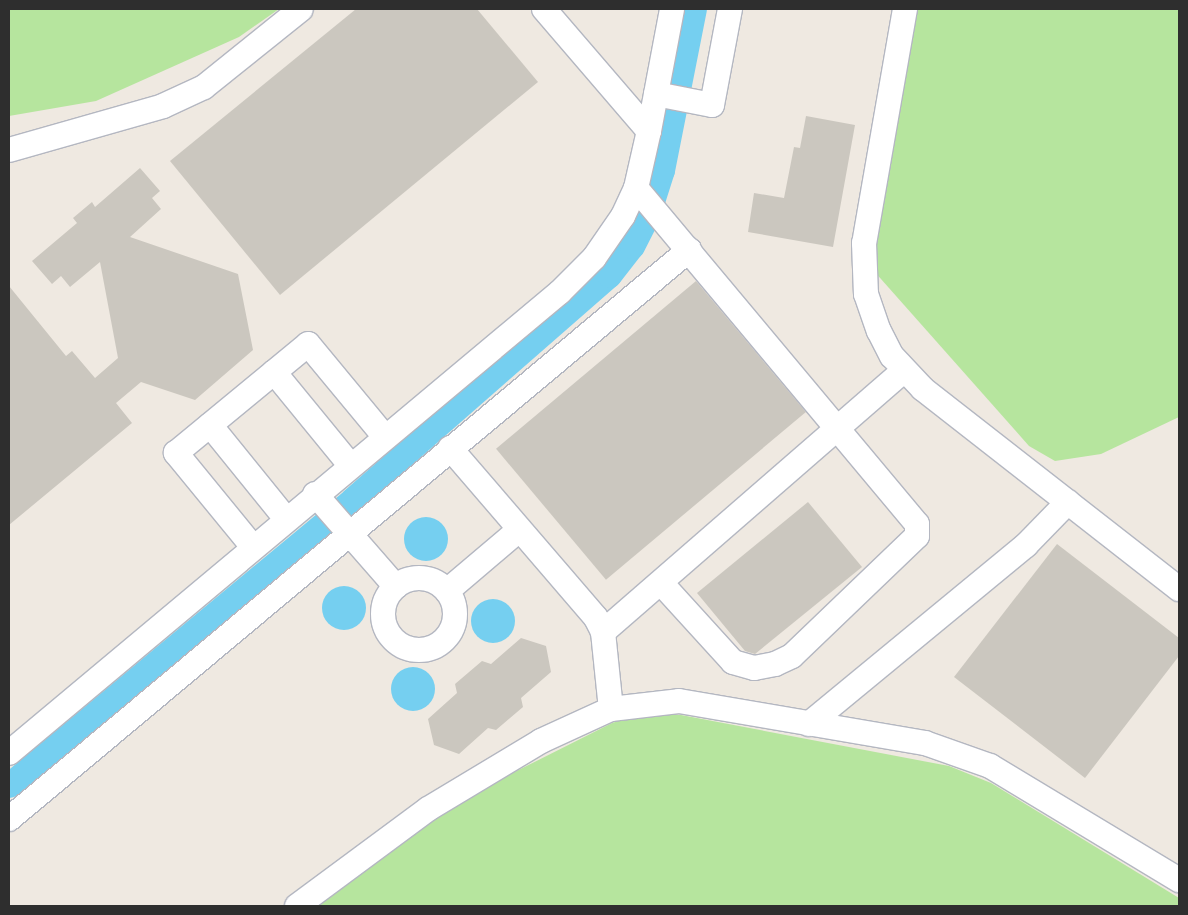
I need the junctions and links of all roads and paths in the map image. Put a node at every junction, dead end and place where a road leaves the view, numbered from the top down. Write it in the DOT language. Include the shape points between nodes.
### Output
graph roads {
  1 [pos="301,9"];
  2 [pos="544,9"];
  3 [pos="672,9"];
  4 [pos="730,9"];
  5 [pos="905,9"];
  6 [pos="656,94"];
  7 [pos="650,131"];
  8 [pos="9,150"];
  9 [pos="636,188"];
  10 [pos="689,250"];
  11 [pos="903,371"];
  12 [pos="274,372"];
  13 [pos="210,425"];
  14 [pos="840,428"];
  15 [pos="384,436"];
  16 [pos="450,448"];
  17 [pos="350,465"];
  18 [pos="1068,502"];
  19 [pos="331,514"];
  20 [pos="286,519"];
  21 [pos="519,530"];
  22 [pos="253,547"];
  23 [pos="662,584"];
  24 [pos="396,587"];
  25 [pos="1179,589"];
  26 [pos="447,592"];
  27 [pos="602,632"];
  28 [pos="611,709"];
  29 [pos="810,724"];
  30 [pos="9,753"];
  31 [pos="9,819"];
  32 [pos="1179,880"];
  33 [pos="297,906"];
  1 -- 8 [label="street" via="204,87 163,106"];
  2 -- 7 [label="street"];
  3 -- 6 [label="street"];
  4 -- 6 [label="street" via="712,104"];
  5 -- 11 [label="street" via="862,269 878,330"];
  6 -- 7 [label="street"];
  7 -- 9 [label="street"];
  9 -- 10 [label="street"];
  9 -- 15 [label="street" via="623,216 594,258 560,292"];
  10 -- 14 [label="street"];
  10 -- 16 [label="street"];
  11 -- 14 [label="street"];
  11 -- 18 [label="street"];
  12 -- 13 [label="street"];
  12 -- 15 [label="street" via="308,344"];
  12 -- 17 [label="street"];
  13 -- 20 [label="street"];
  13 -- 22 [label="street" via="176,453"];
  14 -- 23 [label="street"];
  14 -- 23 [label="street" via="914,515 917,536 792,656 754,668 733,662"];
  15 -- 17 [label="street"];
  16 -- 19 [label="street"];
  16 -- 21 [label="street"];
  17 -- 19 [label="street"];
  18 -- 25 [label="street"];
  18 -- 29 [label="street" via="1026,545"];
  19 -- 20 [label="street"];
  19 -- 24 [label="street"];
  19 -- 31 [label="street"];
  20 -- 22 [label="street"];
  21 -- 26 [label="street"];
  21 -- 27 [label="street" via="596,618"];
  22 -- 30 [label="street"];
  23 -- 27 [label="street"];
  24 -- 26 [label="street" via="416,578 438,584"];
  24 -- 26 [label="street" via="384,606 386,628 400,644 421,650 432,648 449,634 455,612"];
  27 -- 28 [label="street"];
  28 -- 29 [label="street" via="679,701"];
  28 -- 33 [label="street" via="541,741 428,809"];
  29 -- 32 [label="street" via="926,743 990,766"];
}
